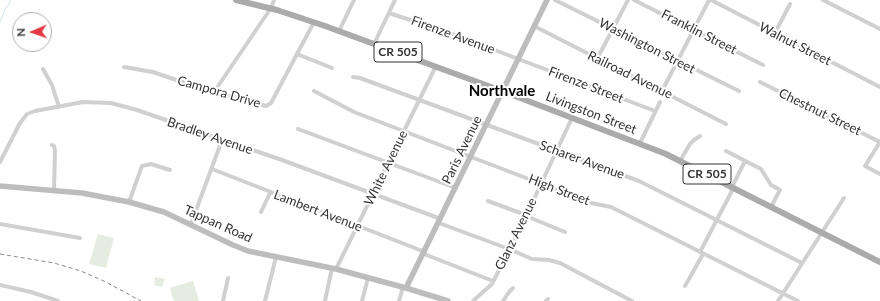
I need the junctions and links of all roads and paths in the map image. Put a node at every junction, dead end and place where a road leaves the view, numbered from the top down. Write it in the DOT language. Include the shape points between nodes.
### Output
graph roads {
  1 [pos="236,0"];
  2 [pos="274,0"];
  3 [pos="354,0"];
  4 [pos="395,0"];
  5 [pos="547,0"];
  6 [pos="556,0"];
  7 [pos="628,0"];
  8 [pos="634,0"];
  9 [pos="710,0"];
  10 [pos="823,0"];
  11 [pos="790,4"];
  12 [pos="271,8"];
  13 [pos="389,13"];
  14 [pos="314,22"];
  15 [pos="534,26"];
  16 [pos="614,29"];
  17 [pos="880,29"];
  18 [pos="693,30"];
  19 [pos="340,31"];
  20 [pos="775,33"];
  21 [pos="374,44"];
  22 [pos="297,54"];
  23 [pos="518,59"];
  24 [pos="597,59"];
  25 [pos="677,62"];
  26 [pos="763,65"];
  27 [pos="436,66"];
  28 [pos="124,67"];
  29 [pos="332,68"];
  30 [pos="43,70"];
  31 [pos="353,77"];
  32 [pos="760,82"];
  33 [pos="880,86"];
  34 [pos="314,91"];
  35 [pos="502,91"];
  36 [pos="662,91"];
  37 [pos="739,91"];
  38 [pos="214,92"];
  39 [pos="419,99"];
  40 [pos="660,102"];
  41 [pos="59,107"];
  42 [pos="655,111"];
  43 [pos="572,118"];
  44 [pos="726,124"];
  45 [pos="486,125"];
  46 [pos="298,129"];
  47 [pos="404,131"];
  48 [pos="700,136"];
  49 [pos="222,140"];
  50 [pos="880,142"];
  51 [pos="640,143"];
  52 [pos="52,145"];
  53 [pos="2,151"];
  54 [pos="556,151"];
  55 [pos="726,151"];
  56 [pos="471,156"];
  57 [pos="680,160"];
  58 [pos="745,161"];
  59 [pos="0,162"];
  60 [pos="389,162"];
  61 [pos="212,169"];
  62 [pos="170,170"];
  63 [pos="880,174"];
  64 [pos="541,184"];
  65 [pos="0,186"];
  66 [pos="733,187"];
  67 [pos="456,188"];
  68 [pos="54,190"];
  69 [pos="270,193"];
  70 [pos="373,194"];
  71 [pos="844,198"];
  72 [pos="488,201"];
  73 [pos="129,202"];
  74 [pos="771,207"];
  75 [pos="261,212"];
  76 [pos="526,215"];
  77 [pos="716,220"];
  78 [pos="440,221"];
  79 [pos="0,224"];
  80 [pos="191,224"];
  81 [pos="358,226"];
  82 [pos="565,232"];
  83 [pos="822,232"];
  84 [pos="80,238"];
  85 [pos="509,249"];
  86 [pos="424,253"];
  87 [pos="701,253"];
  88 [pos="276,257"];
  89 [pos="880,262"];
  90 [pos="802,263"];
  91 [pos="334,269"];
  92 [pos="228,278"];
  93 [pos="368,278"];
  94 [pos="493,281"];
  95 [pos="0,285"];
  96 [pos="685,286"];
  97 [pos="404,288"];
  98 [pos="513,288"];
  99 [pos="783,293"];
  100 [pos="438,300"];
  101 [pos="58,301"];
  102 [pos="223,301"];
  103 [pos="265,301"];
  104 [pos="325,301"];
  105 [pos="362,301"];
  106 [pos="399,301"];
  107 [pos="448,301"];
  108 [pos="473,301"];
  109 [pos="503,301"];
  110 [pos="632,301"];
  111 [pos="778,301"];
  112 [pos="798,301"];
  1 -- 12 [label="main road, Livingston Street / CR 505"];
  2 -- 12 [label="street"];
  3 -- 19 [label="street"];
  4 -- 13 [label="street"];
  5 -- 15 [label="street, Paris Avenue"];
  6 -- 16 [label="street, Washington Street"];
  7 -- 16 [label="street"];
  8 -- 18 [label="street, Franklin Street"];
  9 -- 18 [label="street"];
  9 -- 20 [label="street, Walnut Street"];
  10 -- 17 [label="street"];
  11 -- 20 [label="street"];
  12 -- 14 [label="main road, Livingston Street / CR 505"];
  12 -- 38 [label="street"];
  13 -- 21 [label="street"];
  13 -- 23 [label="street, Firenze Avenue"];
  14 -- 19 [label="main road, Livingston Street / CR 505"];
  14 -- 22 [label="street, Campora Drive"];
  15 -- 23 [label="street, Paris Avenue"];
  15 -- 24 [label="street, Railroad Avenue"];
  16 -- 24 [label="street"];
  16 -- 25 [label="street, Washington Street"];
  18 -- 25 [label="street"];
  18 -- 26 [label="street, Franklin Street"];
  19 -- 21 [label="main road, Livingston Street / CR 505"];
  20 -- 33 [label="street, Walnut Street"];
  21 -- 27 [label="main road, Livingston Street / CR 505"];
  22 -- 29 [label="street"];
  22 -- 38 [label="street, Campora Drive" via="271,106"];
  23 -- 35 [label="street, Paris Avenue"];
  23 -- 42 [label="street, Firenze Street"];
  24 -- 36 [label="street, Railroad Avenue"];
  25 -- 36 [label="street"];
  25 -- 37 [label="street, Washington Street"];
  27 -- 35 [label="main road, Livingston Street / CR 505"];
  27 -- 39 [label="street, White Avenue"];
  28 -- 38 [label="street, Campora Drive" via="153,72"];
  30 -- 41 [label="street" via="52,85"];
  31 -- 39 [label="street, Scharer Avenue"];
  32 -- 50 [label="street, Chestnut Street"];
  34 -- 47 [label="street, High Street" via="354,112"];
  35 -- 43 [label="main road, Livingston Street / CR 505"];
  35 -- 45 [label="street, Paris Avenue"];
  36 -- 44 [label="street, Railroad Avenue"];
  39 -- 45 [label="street, Scharer Avenue"];
  39 -- 47 [label="street, White Avenue"];
  40 -- 42 [label="street"];
  41 -- 49 [label="street, Bradley Avenue" via="82,102 111,103"];
  41 -- 53 [label="street, Bradley Avenue" via="27,114"];
  42 -- 51 [label="street"];
  43 -- 51 [label="main road, Livingston Street / CR 505"];
  43 -- 54 [label="street, Glanz Avenue"];
  45 -- 54 [label="street, Scharer Avenue"];
  45 -- 56 [label="street, Paris Avenue"];
  46 -- 60 [label="street"];
  47 -- 56 [label="street, High Street"];
  47 -- 60 [label="street, White Avenue"];
  48 -- 57 [label="street" via="690,144"];
  49 -- 61 [label="street"];
  49 -- 70 [label="street, Bradley Avenue"];
  50 -- 63 [label="street" via="865,166"];
  51 -- 57 [label="main road, Livingston Street / CR 505"];
  52 -- 68 [label="street" via="55,151"];
  53 -- 59 [label="street, Bradley Avenue"];
  54 -- 64 [label="street, Glanz Avenue"];
  54 -- 77 [label="street, Scharer Avenue" via="639,181"];
  55 -- 58 [label="street"];
  56 -- 64 [label="street, High Street"];
  56 -- 67 [label="street, Paris Avenue"];
  57 -- 66 [label="main road, Livingston Street / CR 505"];
  58 -- 66 [label="street"];
  58 -- 74 [label="street" via="761,169 771,185 780,190"];
  60 -- 67 [label="street"];
  60 -- 70 [label="street, White Avenue"];
  61 -- 69 [label="street, Lambert Avenue"];
  61 -- 80 [label="street"];
  62 -- 73 [label="street" via="151,164 142,166"];
  64 -- 76 [label="street, Glanz Avenue"];
  64 -- 87 [label="street, High Street" via="591,203 611,207"];
  65 -- 68 [label="street, Tappan Road"];
  66 -- 74 [label="main road, Livingston Street / CR 505"];
  66 -- 77 [label="street"];
  67 -- 78 [label="street, Paris Avenue"];
  68 -- 73 [label="street, Tappan Road" via="100,195"];
  69 -- 75 [label="street"];
  69 -- 81 [label="street, Lambert Avenue"];
  70 -- 78 [label="street, Bradley Avenue"];
  70 -- 81 [label="street, White Avenue"];
  71 -- 83 [label="street"];
  72 -- 76 [label="street"];
  73 -- 80 [label="street, Tappan Road" via="164,212"];
  74 -- 83 [label="main road, Livingston Street / CR 505"];
  76 -- 82 [label="street"];
  76 -- 85 [label="street, Glanz Avenue"];
  77 -- 87 [label="street"];
  77 -- 90 [label="street, Scharer Avenue"];
  78 -- 85 [label="street, Bradley Avenue"];
  78 -- 86 [label="street, Paris Avenue"];
  79 -- 84 [label="street"];
  80 -- 88 [label="street, Tappan Road" via="243,249"];
  81 -- 86 [label="street, Lambert Avenue"];
  81 -- 91 [label="street, White Avenue"];
  83 -- 89 [label="main road, Livingston Street / CR 505"];
  83 -- 90 [label="street"];
  85 -- 94 [label="street, Glanz Avenue"];
  85 -- 110 [label="street, Bradley Avenue" via="532,259 558,262"];
  86 -- 94 [label="street, Lambert Avenue"];
  86 -- 97 [label="street, Paris Avenue"];
  87 -- 96 [label="street"];
  87 -- 99 [label="street, High Street"];
  88 -- 91 [label="street, Tappan Road"];
  88 -- 103 [label="street"];
  90 -- 99 [label="street"];
  91 -- 93 [label="street, Tappan Road"];
  91 -- 104 [label="street, White Avenue"];
  92 -- 102 [label="street"];
  93 -- 97 [label="street, Tappan Road"];
  93 -- 105 [label="street"];
  94 -- 108 [label="street, Glanz Avenue"];
  95 -- 101 [label="street"];
  97 -- 100 [label="street, Tappan Road"];
  97 -- 106 [label="street, Paris Avenue"];
  98 -- 109 [label="street"];
  99 -- 111 [label="street"];
  99 -- 112 [label="street, High Street"];
  100 -- 107 [label="street, Tappan Road"];
}
